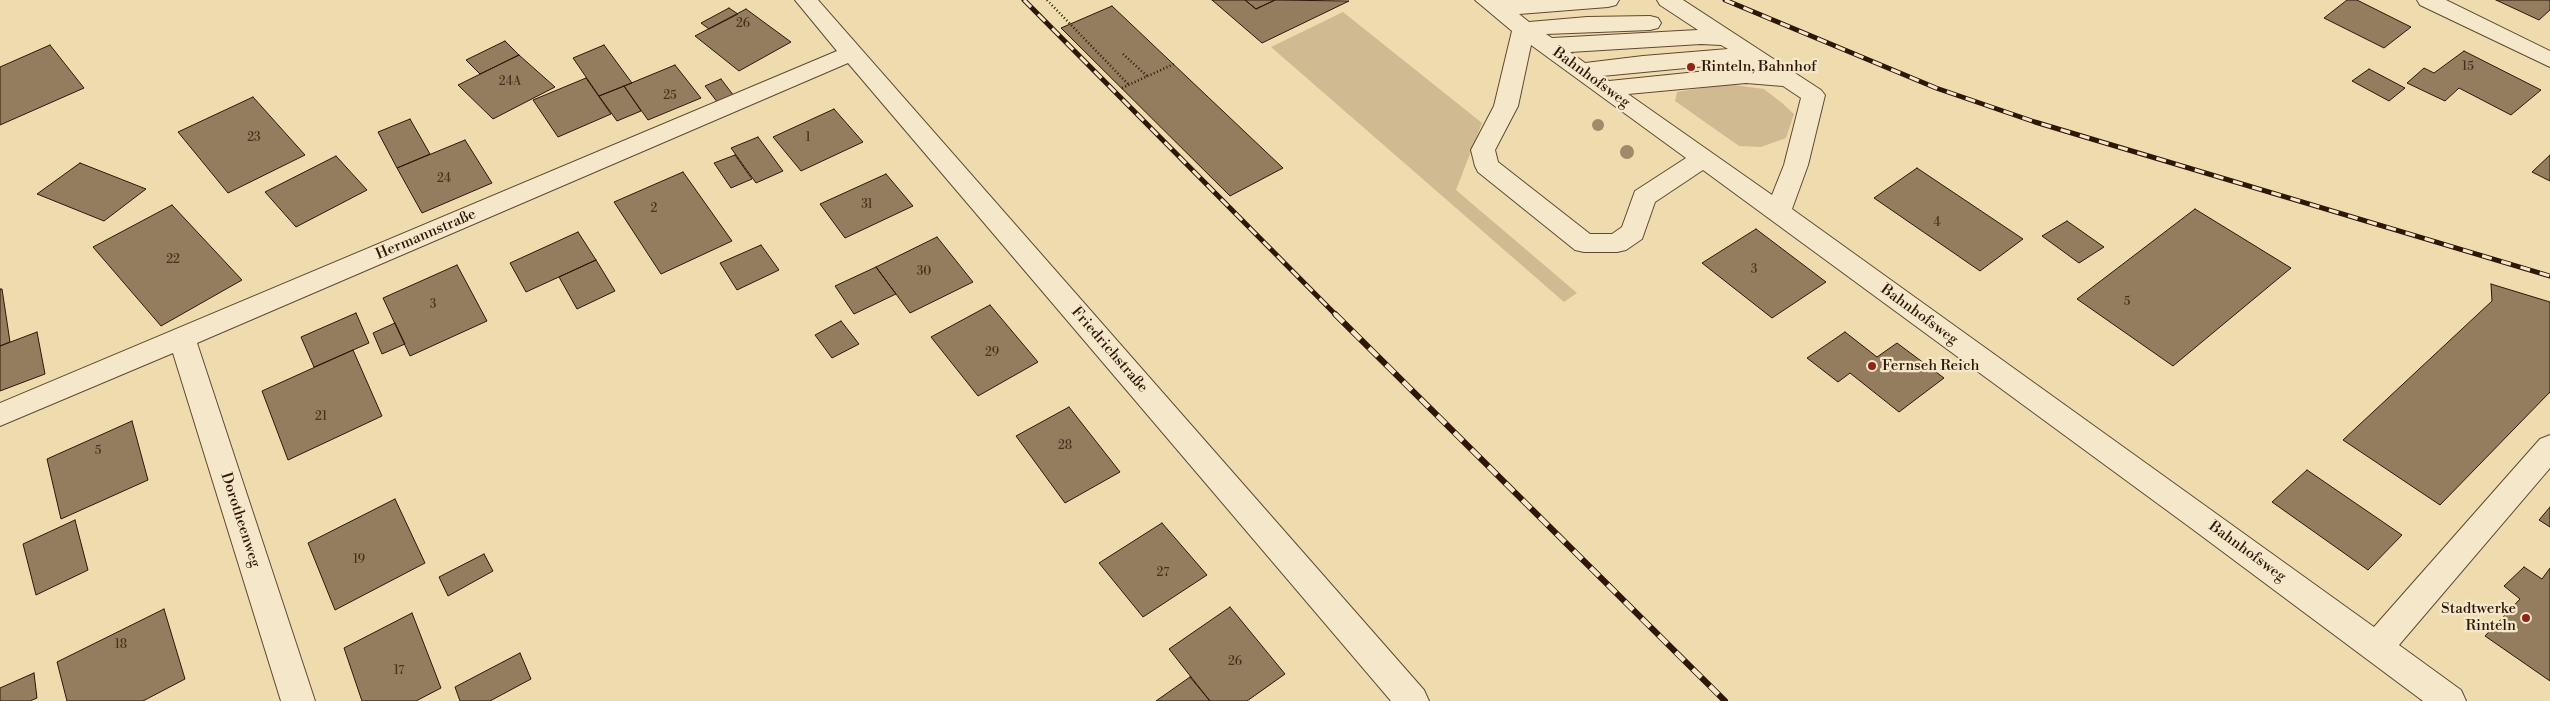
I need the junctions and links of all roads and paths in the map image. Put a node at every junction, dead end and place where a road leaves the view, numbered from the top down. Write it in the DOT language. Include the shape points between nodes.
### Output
graph roads {
  1 [pos="806,0"];
  2 [pos="1047,0"];
  3 [pos="1608,0"];
  4 [pos="1668,0"];
  5 [pos="2428,0"];
  6 [pos="1492,5"];
  7 [pos="1703,22"];
  8 [pos="1524,29"];
  9 [pos="1726,38"];
  10 [pos="1547,46"];
  11 [pos="852,53"];
  12 [pos="1123,54"];
  13 [pos="2550,60"];
  14 [pos="1176,63"];
  15 [pos="1766,63"];
  16 [pos="1581,71"];
  17 [pos="1147,76"];
  18 [pos="1790,80"];
  19 [pos="1129,85"];
  20 [pos="1122,88"];
  21 [pos="1604,89"];
  22 [pos="1703,158"];
  23 [pos="1778,212"];
  24 [pos="182,339"];
  25 [pos="0,415"];
  26 [pos="2550,447"];
  27 [pos="2377,648"];
  28 [pos="298,701"];
  29 [pos="1412,701"];
  30 [pos="2449,701"];
  1 -- 11 [label="street, Friedrichstraße"];
  2 -- 19 [label="path"];
  3 -- 6 [label="street"];
  4 -- 7 [label="street"];
  5 -- 13 [label="street"];
  6 -- 8 [label="street, Bahnhofsweg"];
  7 -- 8 [label="street" via="1587,24"];
  7 -- 9 [label="street"];
  8 -- 10 [label="street, Bahnhofsweg"];
  8 -- 22 [label="street" via="1506,106 1483,150 1487,166 1584,243 1617,243 1634,232 1644,197"];
  9 -- 10 [label="street"];
  9 -- 15 [label="street"];
  10 -- 16 [label="street, Bahnhofsweg"];
  11 -- 24 [label="street, Hermannstraße"];
  11 -- 29 [label="street, Friedrichstraße"];
  12 -- 17 [label="path"];
  14 -- 17 [label="path"];
  15 -- 16 [label="street" via="1738,56"];
  15 -- 18 [label="street"];
  16 -- 21 [label="street, Bahnhofsweg"];
  17 -- 19 [label="path"];
  18 -- 21 [label="street" via="1746,75"];
  18 -- 23 [label="street" via="1813,95 1796,165"];
  19 -- 20 [label="path"];
  21 -- 22 [label="street, Bahnhofsweg"];
  22 -- 23 [label="street, Bahnhofsweg"];
  23 -- 27 [label="street, Bahnhofsweg"];
  24 -- 25 [label="street, Hermannstraße"];
  24 -- 28 [label="street, Dorotheenweg"];
  26 -- 27 [label="street"];
  27 -- 30 [label="street, Bahnhofsweg"];
}
